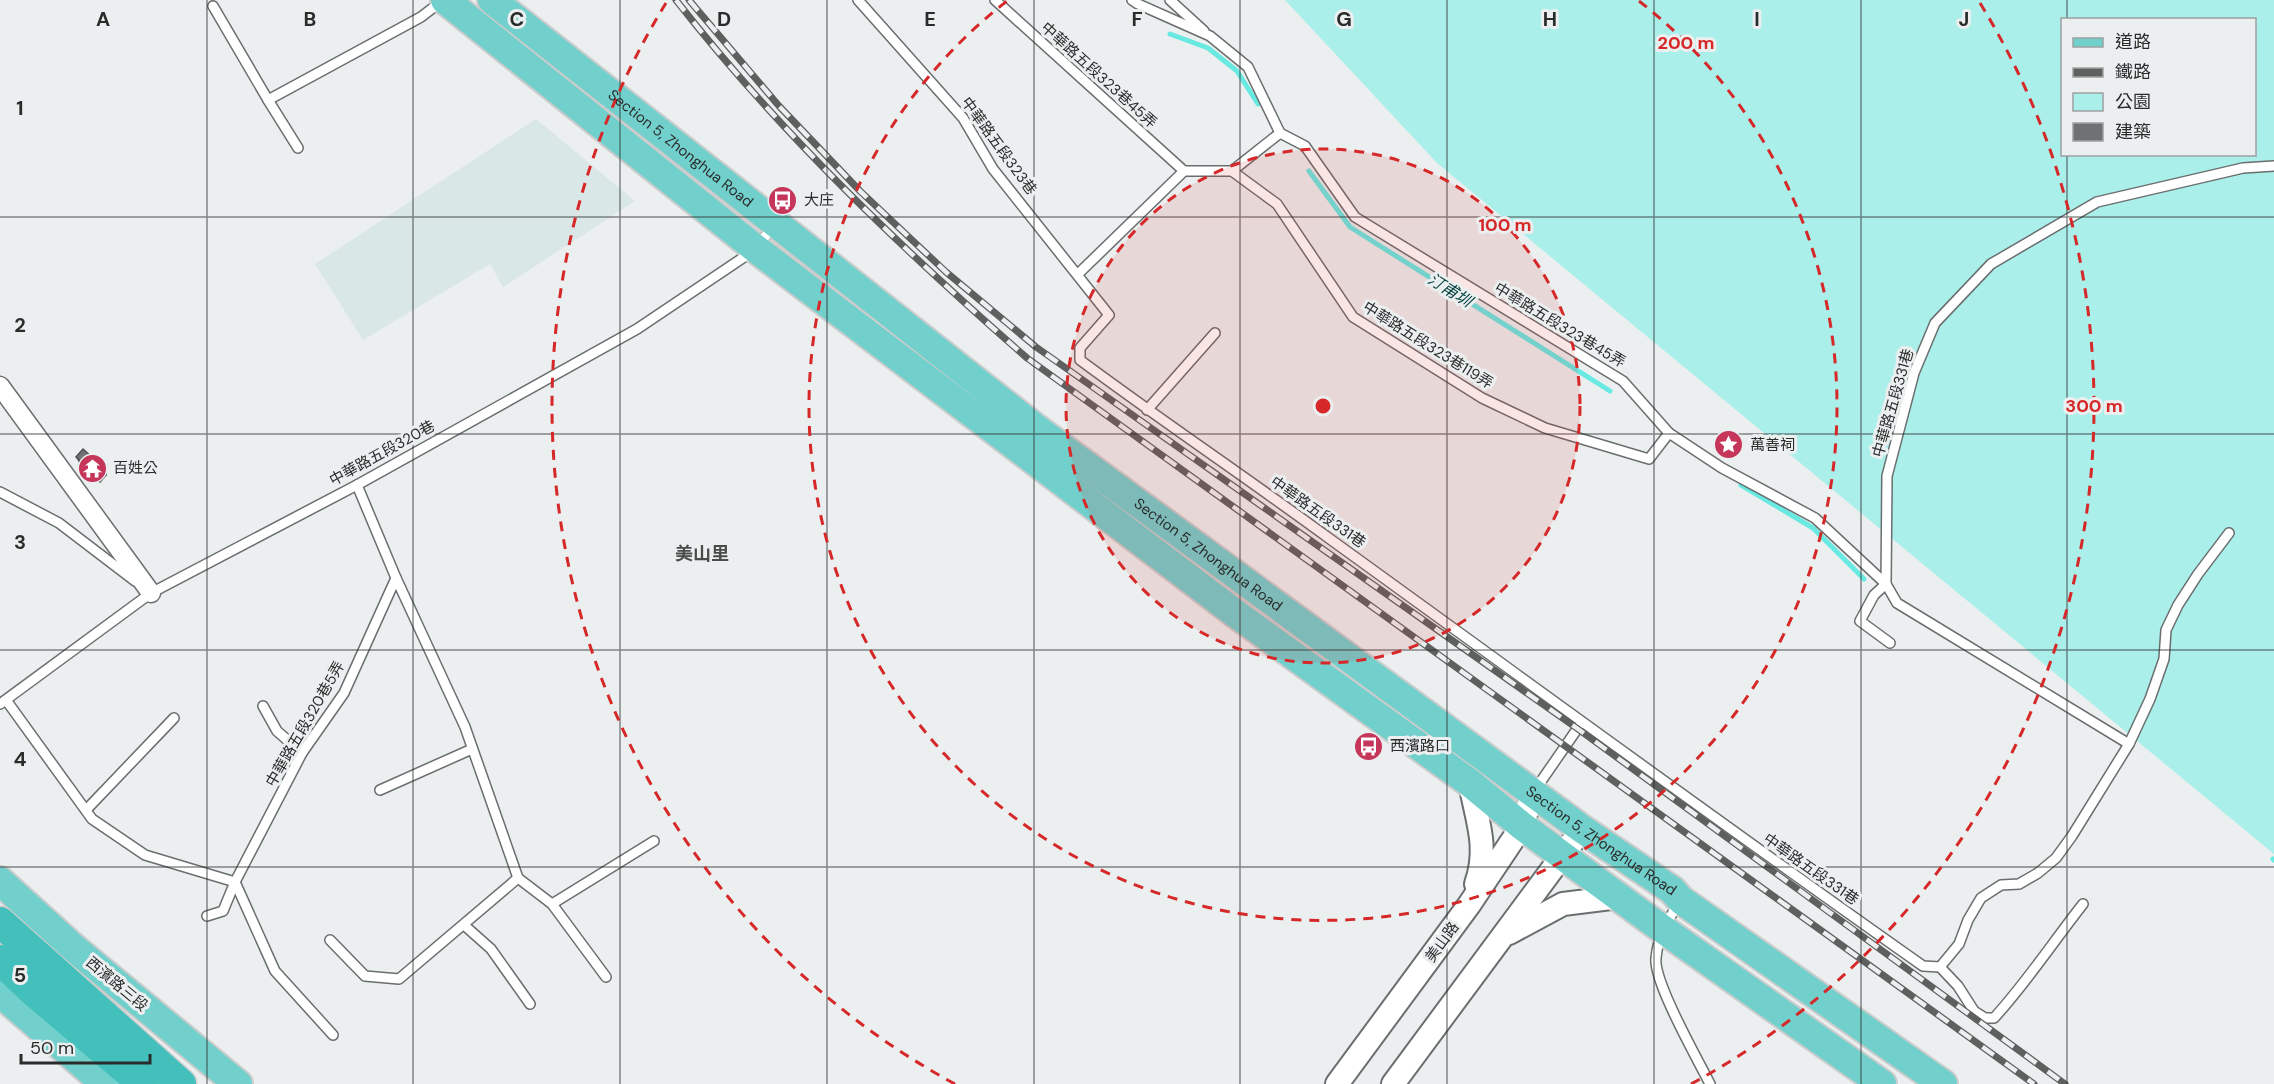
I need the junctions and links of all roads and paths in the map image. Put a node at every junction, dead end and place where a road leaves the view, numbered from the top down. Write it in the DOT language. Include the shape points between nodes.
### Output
graph roads {
  1 [pos="445,0"];
  2 [pos="492,0"];
  3 [pos="858,0"];
  4 [pos="995,0"];
  5 [pos="1132,0"];
  6 [pos="1170,0"];
  7 [pos="213,6"];
  8 [pos="1210,36"];
  9 [pos="268,100"];
  10 [pos="1280,132"];
  11 [pos="298,148"];
  12 [pos="2274,166"];
  13 [pos="1184,171"];
  14 [pos="1232,171"];
  15 [pos="774,224"];
  16 [pos="756,249"];
  17 [pos="1077,273"];
  18 [pos="1109,315"];
  19 [pos="1215,333"];
  20 [pos="0,386"];
  21 [pos="1147,410"];
  22 [pos="1669,433"];
  23 [pos="357,485"];
  24 [pos="0,492"];
  25 [pos="2229,533"];
  26 [pos="396,578"];
  27 [pos="1886,584"];
  28 [pos="1252,588"];
  29 [pos="151,593"];
  30 [pos="1236,614"];
  31 [pos="1890,643"];
  32 [pos="3,702"];
  33 [pos="262,706"];
  34 [pos="174,718"];
  35 [pos="1582,722"];
  36 [pos="2129,744"];
  37 [pos="472,749"];
  38 [pos="302,753"];
  39 [pos="1470,783"];
  40 [pos="380,790"];
  41 [pos="1533,792"];
  42 [pos="86,810"];
  43 [pos="1522,826"];
  44 [pos="1582,829"];
  45 [pos="654,841"];
  46 [pos="1562,856"];
  47 [pos="518,878"];
  48 [pos="0,880"];
  49 [pos="235,882"];
  50 [pos="1619,897"];
  51 [pos="1681,900"];
  52 [pos="552,904"];
  53 [pos="2083,904"];
  54 [pos="1468,905"];
  55 [pos="207,916"];
  56 [pos="0,922"];
  57 [pos="464,925"];
  58 [pos="1662,928"];
  59 [pos="1503,936"];
  60 [pos="330,940"];
  61 [pos="0,960"];
  62 [pos="1940,967"];
  63 [pos="606,977"];
  64 [pos="0,993"];
  65 [pos="79,994"];
  66 [pos="530,1004"];
  67 [pos="333,1035"];
  68 [pos="105,1084"];
  69 [pos="142,1084"];
  70 [pos="181,1084"];
  71 [pos="201,1084"];
  72 [pos="238,1084"];
  73 [pos="1337,1084"];
  74 [pos="1393,1084"];
  75 [pos="1710,1084"];
  76 [pos="1882,1084"];
  77 [pos="1943,1084"];
  1 -- 9 [label="lane"];
  1 -- 16 [label="main road, Section 5, Zhonghua Road"];
  2 -- 15 [label="main road, Section 5, Zhonghua Road"];
  3 -- 17 [label="lane, 中華路五段323巷" via="963,118 993,169"];
  4 -- 13 [label="lane, 中華路五段323巷45弄"];
  5 -- 8 [label="lane"];
  6 -- 8 [label="lane"];
  7 -- 9 [label="lane"];
  8 -- 10 [label="lane" via="1248,67"];
  9 -- 11 [label="lane"];
  10 -- 14 [label="lane"];
  10 -- 22 [label="lane, 中華路五段323巷45弄" via="1305,146 1355,217 1623,381"];
  12 -- 27 [label="lane, 中華路五段331巷" via="2243,168 2097,202 1991,264 1935,323 1914,373 1887,476"];
  13 -- 14 [label="lane"];
  13 -- 17 [label="lane"];
  14 -- 22 [label="lane, 中華路五段323巷119弄" via="1277,204 1353,317 1482,398 1545,428 1649,459"];
  15 -- 16 [label="lane, 中華路五段320巷"];
  15 -- 28 [label="main road, Section 5, Zhonghua Road" via="1037,429"];
  16 -- 23 [label="lane, 中華路五段320巷" via="637,329"];
  16 -- 30 [label="main road, Section 5, Zhonghua Road"];
  17 -- 18 [label="lane, 中華路五段323巷"];
  18 -- 21 [label="lane, 中華路五段331巷" via="1080,348 1080,360"];
  19 -- 21 [label="lane"];
  20 -- 29 [label="street"];
  21 -- 35 [label="lane, 中華路五段331巷"];
  22 -- 27 [label="lane, 中華路五段323巷45弄" via="1722,468 1815,518"];
  23 -- 26 [label="lane"];
  23 -- 29 [label="lane, 中華路五段320巷"];
  24 -- 29 [label="lane" via="59,523"];
  25 -- 36 [label="lane" via="2198,574 2166,630 2164,659"];
  26 -- 37 [label="lane"];
  26 -- 38 [label="lane, 中華路五段320巷5弄" via="344,693"];
  27 -- 31 [label="lane" via="1874,595 1860,621"];
  27 -- 36 [label="lane" via="1897,603"];
  28 -- 30 [label="street"];
  28 -- 41 [label="main road, Section 5, Zhonghua Road"];
  29 -- 32 [label="lane, 中華路五段320巷"];
  30 -- 39 [label="main road, Section 5, Zhonghua Road"];
  32 -- 42 [label="lane"];
  33 -- 38 [label="lane" via="277,731"];
  34 -- 42 [label="lane"];
  35 -- 41 [label="lane"];
  35 -- 62 [label="lane, 中華路五段331巷" via="1923,966"];
  36 -- 62 [label="lane" via="2056,858 2019,884 2001,885 1981,898 1959,944"];
  37 -- 40 [label="lane"];
  37 -- 47 [label="lane"];
  38 -- 49 [label="lane, 中華路五段320巷5弄"];
  39 -- 43 [label="main road, Section 5, Zhonghua Road"];
  39 -- 54 [label="street" via="1483,844 1482,866"];
  41 -- 43 [label="street, 美山路"];
  41 -- 44 [label="main road, Section 5, Zhonghua Road"];
  42 -- 49 [label="lane" via="92,819 145,855"];
  43 -- 46 [label="main road, Section 5, Zhonghua Road"];
  43 -- 54 [label="street, 美山路"];
  44 -- 46 [label="street"];
  44 -- 51 [label="main road, Section 5, Zhonghua Road"];
  45 -- 52 [label="lane"];
  46 -- 50 [label="main road, Section 5, Zhonghua Road"];
  46 -- 59 [label="street"];
  47 -- 52 [label="lane"];
  47 -- 57 [label="lane"];
  48 -- 72 [label="main road, 西濱路三段" via="75,950"];
  49 -- 55 [label="lane, 中華路五段320巷5弄" via="223,911"];
  49 -- 67 [label="lane" via="275,970"];
  50 -- 58 [label="main road, Section 5, Zhonghua Road"];
  50 -- 59 [label="street" via="1563,904"];
  51 -- 58 [label="lane"];
  51 -- 77 [label="main road, Section 5, Zhonghua Road"];
  52 -- 63 [label="lane"];
  53 -- 62 [label="lane" via="2022,988 1994,1018 1984,1018 1974,1011"];
  54 -- 73 [label="street, 美山路"];
  56 -- 65 [label="highway"];
  57 -- 60 [label="lane" via="399,979 364,976"];
  57 -- 66 [label="lane" via="491,949"];
  58 -- 75 [label="lane" via="1655,960 1668,1001"];
  58 -- 76 [label="main road, Section 5, Zhonghua Road"];
  59 -- 74 [label="street"];
  61 -- 69 [label="highway"];
  64 -- 68 [label="main road"];
  65 -- 70 [label="highway"];
  65 -- 71 [label="highway"];
}
